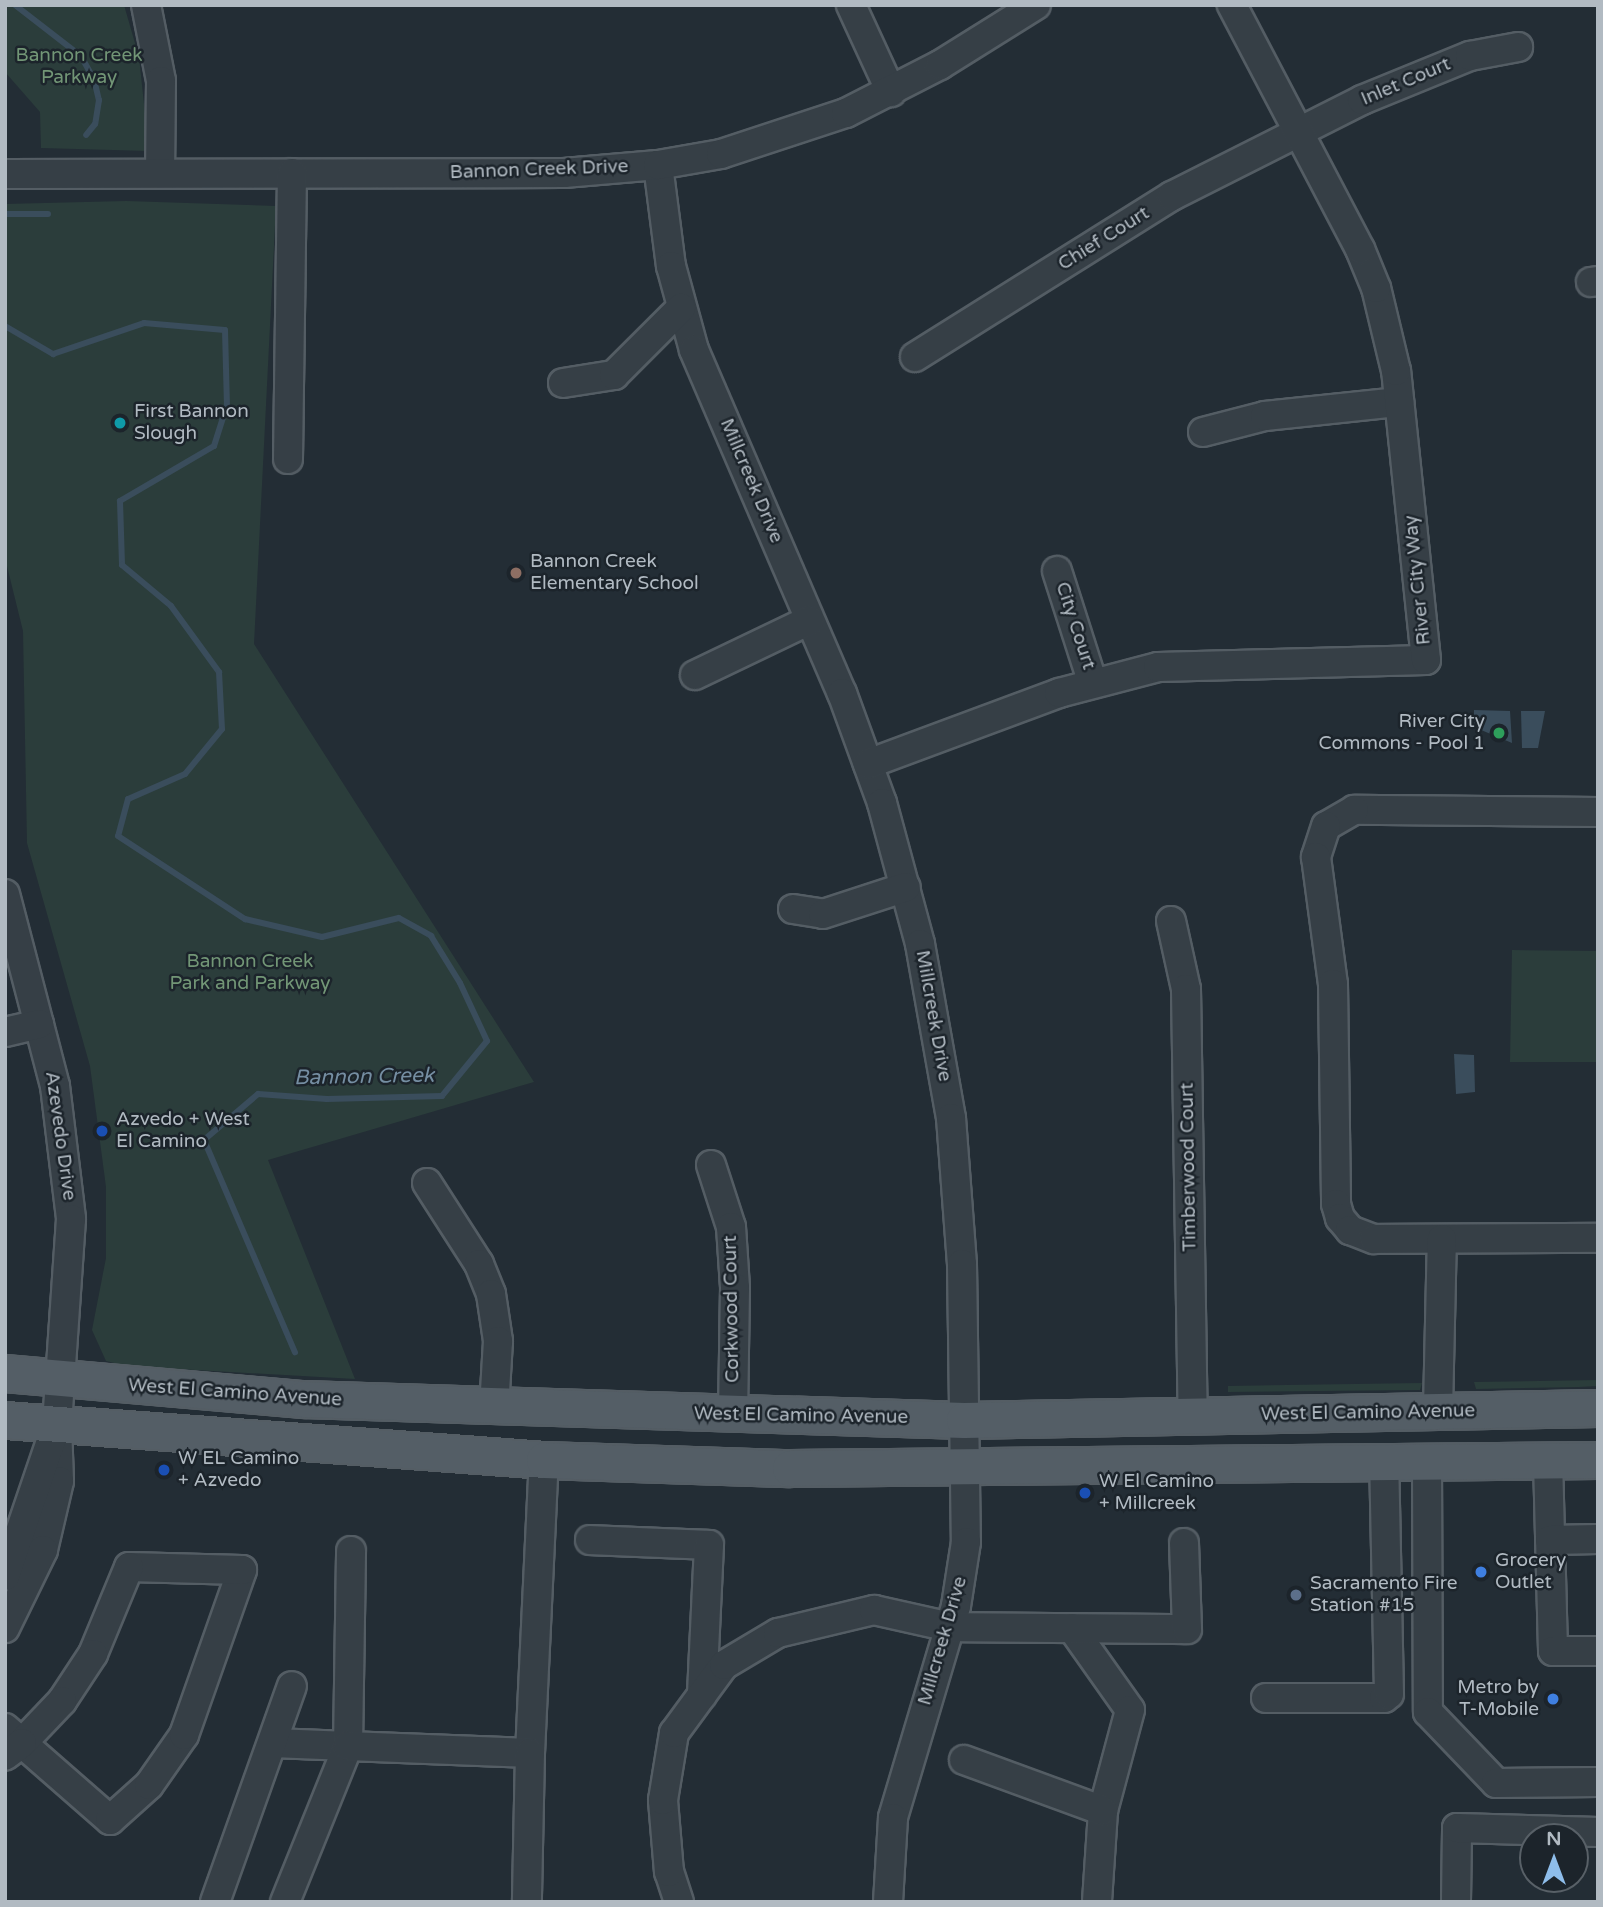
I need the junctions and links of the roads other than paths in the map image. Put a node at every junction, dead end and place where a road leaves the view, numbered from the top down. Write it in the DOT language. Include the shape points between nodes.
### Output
graph roads {
  1 [pos="146,5"];
  2 [pos="851,5"];
  3 [pos="1036,5"];
  4 [pos="1233,5"];
  5 [pos="1518,47"];
  6 [pos="891,92"];
  7 [pos="1299,131"];
  8 [pos="658,166"];
  9 [pos="160,173"];
  10 [pos="292,173"];
  11 [pos="5,174"];
  12 [pos="681,308"];
  13 [pos="915,357"];
  14 [pos="563,383"];
  15 [pos="1399,402"];
  16 [pos="1203,432"];
  17 [pos="288,459"];
  18 [pos="1057,571"];
  19 [pos="810,620"];
  20 [pos="695,675"];
  21 [pos="1092,681"];
  22 [pos="868,764"];
  23 [pos="1598,812"];
  24 [pos="906,887"];
  25 [pos="5,894"];
  26 [pos="793,909"];
  27 [pos="1171,921"];
  28 [pos="17,992"];
  29 [pos="39,1024"];
  30 [pos="5,1032"];
  31 [pos="711,1165"];
  32 [pos="427,1183"];
  33 [pos="1598,1238"];
  34 [pos="1441,1239"];
  35 [pos="5,1373"];
  36 [pos="62,1381"];
  37 [pos="494,1408"];
  38 [pos="1598,1408"];
  39 [pos="1438,1410"];
  40 [pos="733,1415"];
  41 [pos="1194,1415"];
  42 [pos="5,1420"];
  43 [pos="964,1420"];
  44 [pos="57,1426"];
  45 [pos="544,1460"];
  46 [pos="1548,1460"];
  47 [pos="1598,1460"];
  48 [pos="1384,1462"];
  49 [pos="1427,1462"];
  50 [pos="965,1468"];
  51 [pos="1598,1539"];
  52 [pos="590,1540"];
  53 [pos="1550,1540"];
  54 [pos="1184,1543"];
  55 [pos="351,1551"];
  56 [pos="5,1576"];
  57 [pos="950,1627"];
  58 [pos="5,1628"];
  59 [pos="1072,1628"];
  60 [pos="1598,1651"];
  61 [pos="292,1686"];
  62 [pos="702,1695"];
  63 [pos="1266,1698"];
  64 [pos="11,1743"];
  65 [pos="272,1743"];
  66 [pos="348,1746"];
  67 [pos="530,1753"];
  68 [pos="964,1760"];
  69 [pos="1598,1782"];
  70 [pos="1103,1811"];
  71 [pos="1598,1832"];
  72 [pos="215,1902"];
  73 [pos="285,1902"];
  74 [pos="527,1902"];
  75 [pos="679,1902"];
  76 [pos="888,1902"];
  77 [pos="1097,1902"];
  78 [pos="1456,1902"];
  1 -- 9 [label="street" via="161,81"];
  2 -- 6 [label="street"];
  3 -- 6 [label="street, Bannon Creek Drive"];
  4 -- 7 [label="street, River City Way"];
  5 -- 7 [label="street, Inlet Court" via="1470,55"];
  6 -- 8 [label="street, Bannon Creek Drive" via="797,132"];
  7 -- 13 [label="street, Chief Court" via="1171,197"];
  7 -- 15 [label="street, River City Way" via="1376,288"];
  8 -- 10 [label="street, Bannon Creek Drive" via="564,173"];
  8 -- 12 [label="street, Millcreek Drive"];
  9 -- 10 [label="street, Bannon Creek Drive"];
  9 -- 11 [label="street, Bannon Creek Drive"];
  10 -- 17 [label="street"];
  12 -- 14 [label="street" via="614,375"];
  12 -- 19 [label="street, Millcreek Drive"];
  15 -- 16 [label="street" via="1265,416"];
  15 -- 21 [label="street, River City Way" via="1426,660 1209,662"];
  18 -- 21 [label="street, City Court"];
  19 -- 20 [label="street"];
  19 -- 22 [label="street, Millcreek Drive"];
  21 -- 22 [label="street, River City Way"];
  22 -- 24 [label="street, Millcreek Drive"];
  23 -- 34 [label="street" via="1354,810 1339,816 1318,840 1316,856 1333,984 1336,1204 1340,1218 1363,1237"];
  24 -- 26 [label="street" via="822,914"];
  24 -- 43 [label="street, Millcreek Drive" via="938,1031 951,1118 962,1264"];
  25 -- 28 [label="street, Azevedo Drive"];
  27 -- 41 [label="street, Timberwood Court" via="1186,989"];
  28 -- 29 [label="street, Azevedo Drive"];
  29 -- 30 [label="street"];
  29 -- 36 [label="street, Azevedo Drive" via="55,1086 70,1180 71,1267"];
  31 -- 40 [label="street, Corkwood Court" via="731,1227"];
  32 -- 37 [label="street" via="479,1264 491,1294 498,1341"];
  33 -- 34 [label="street"];
  34 -- 39 [label="street"];
  35 -- 36 [label="main road, West El Camino Avenue"];
  36 -- 37 [label="main road, West El Camino Avenue"];
  36 -- 44 [label="street, Azevedo Drive"];
  37 -- 40 [label="main road, West El Camino Avenue"];
  38 -- 39 [label="main road, West El Camino Avenue"];
  39 -- 41 [label="main road, West El Camino Avenue" via="1367,1415"];
  40 -- 43 [label="main road, West El Camino Avenue"];
  41 -- 43 [label="main road, West El Camino Avenue"];
  42 -- 44 [label="main road"];
  43 -- 50 [label="street, Millcreek Drive"];
  44 -- 45 [label="main road"];
  44 -- 56 [label="street"];
  44 -- 58 [label="street" via="60,1480 51,1518 33,1576"];
  45 -- 50 [label="main road"];
  45 -- 67 [label="street"];
  46 -- 47 [label="main road"];
  46 -- 49 [label="main road"];
  46 -- 53 [label="street"];
  48 -- 49 [label="main road"];
  48 -- 50 [label="main road"];
  48 -- 63 [label="street" via="1389,1695"];
  49 -- 69 [label="street" via="1428,1712 1496,1783"];
  50 -- 57 [label="street, Millcreek Drive" via="965,1553"];
  51 -- 53 [label="street"];
  52 -- 62 [label="street" via="709,1545"];
  53 -- 60 [label="street" via="1553,1651"];
  54 -- 59 [label="street" via="1187,1629"];
  55 -- 66 [label="street"];
  57 -- 59 [label="street"];
  57 -- 62 [label="street" via="874,1611 778,1633 724,1665"];
  57 -- 76 [label="street, Millcreek Drive" via="892,1818"];
  59 -- 70 [label="street" via="1130,1710"];
  61 -- 65 [label="street"];
  62 -- 75 [label="street" via="674,1733 663,1800 669,1872"];
  64 -- 64 [label="street" via="62,1702 93,1654 129,1567 242,1570 184,1735 149,1785 110,1820"];
  65 -- 66 [label="street"];
  65 -- 72 [label="street"];
  66 -- 67 [label="street"];
  66 -- 73 [label="street"];
  67 -- 74 [label="street"];
  68 -- 70 [label="street"];
  70 -- 77 [label="street"];
  71 -- 78 [label="street" via="1457,1828"];
}
